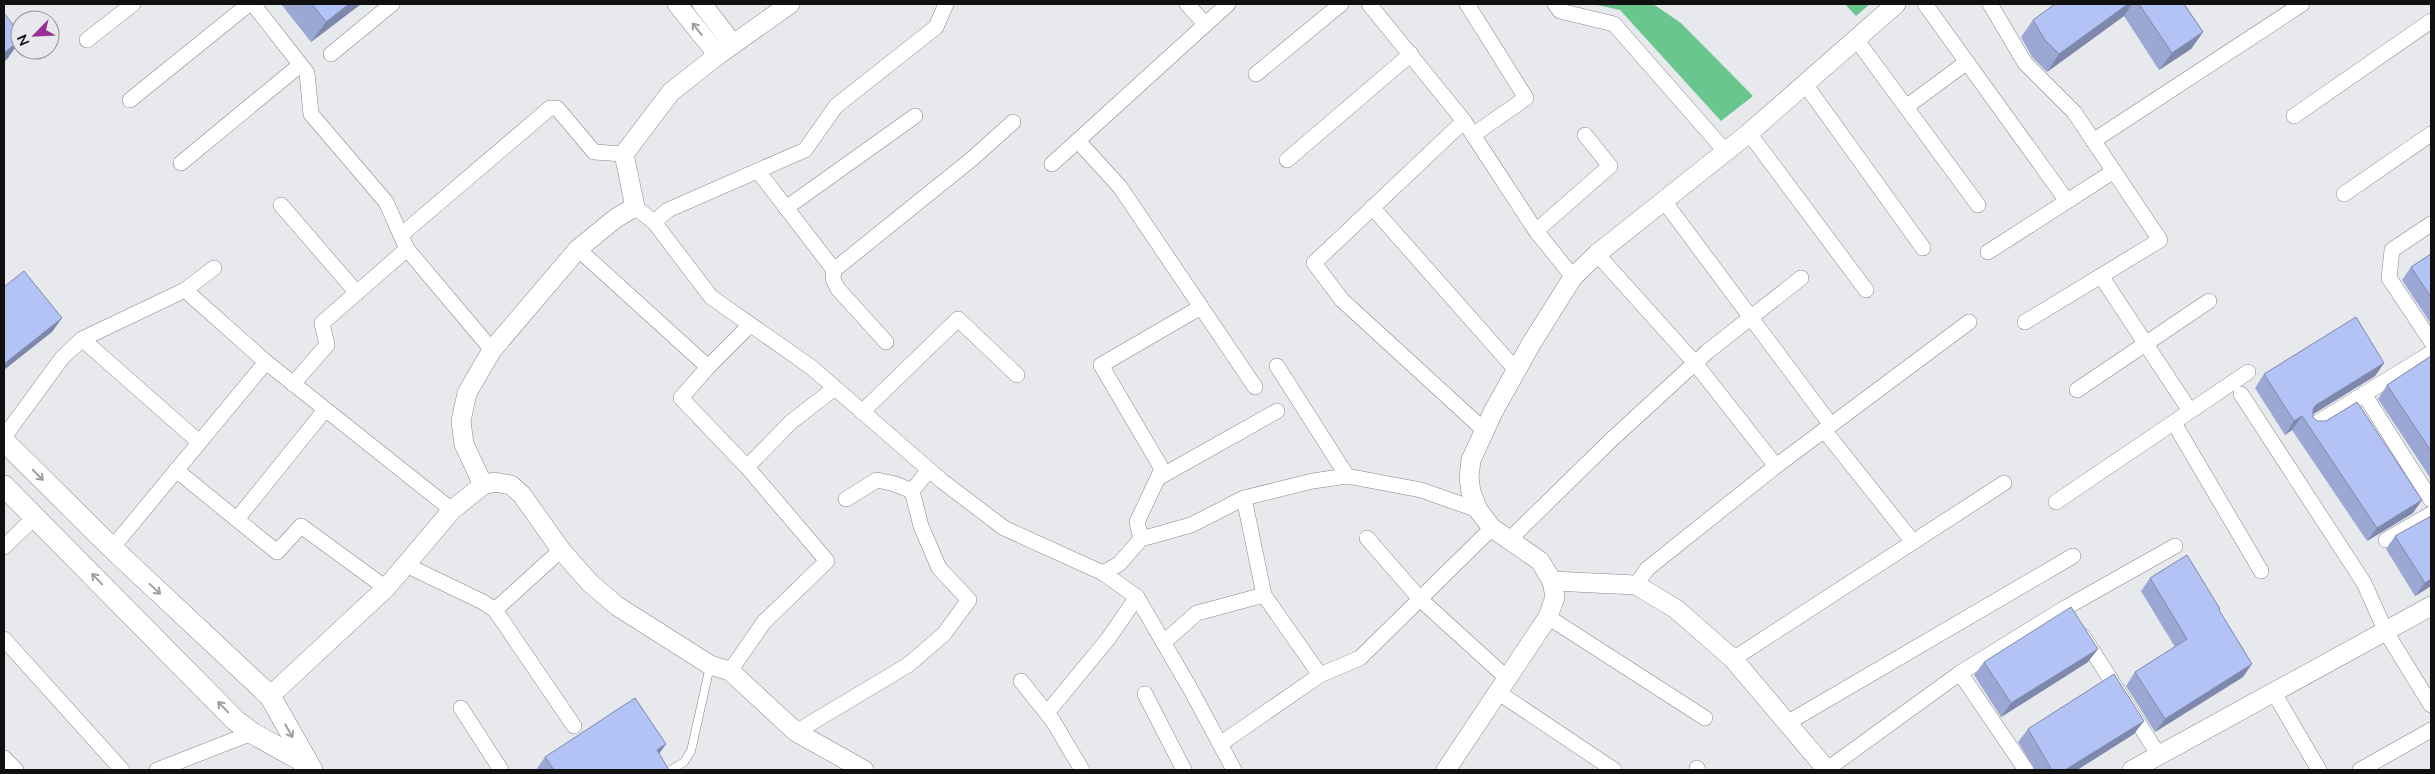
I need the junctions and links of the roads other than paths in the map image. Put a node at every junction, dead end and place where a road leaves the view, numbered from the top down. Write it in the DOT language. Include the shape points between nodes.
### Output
graph roads {
  1 [pos="133,4"];
  2 [pos="249,4"];
  3 [pos="253,4"];
  4 [pos="392,4"];
  5 [pos="677,4"];
  6 [pos="702,4"];
  7 [pos="790,4"];
  8 [pos="946,4"];
  9 [pos="1187,4"];
  10 [pos="1228,4"];
  11 [pos="1341,4"];
  12 [pos="1370,4"];
  13 [pos="1467,4"];
  14 [pos="1555,4"];
  15 [pos="1896,4"];
  16 [pos="1925,4"];
  17 [pos="1990,4"];
  18 [pos="2302,4"];
  19 [pos="2431,21"];
  20 [pos="1205,24"];
  21 [pos="1856,39"];
  22 [pos="87,40"];
  23 [pos="733,44"];
  24 [pos="330,54"];
  25 [pos="1411,54"];
  26 [pos="718,55"];
  27 [pos="1967,62"];
  28 [pos="300,64"];
  29 [pos="1256,74"];
  30 [pos="1805,84"];
  31 [pos="130,100"];
  32 [pos="1906,107"];
  33 [pos="915,116"];
  34 [pos="2294,116"];
  35 [pos="1464,121"];
  36 [pos="1013,122"];
  37 [pos="1749,133"];
  38 [pos="2431,134"];
  39 [pos="1473,135"];
  40 [pos="1585,135"];
  41 [pos="1078,141"];
  42 [pos="2093,141"];
  43 [pos="1726,152"];
  44 [pos="624,154"];
  45 [pos="1287,160"];
  46 [pos="181,163"];
  47 [pos="1052,164"];
  48 [pos="2114,171"];
  49 [pos="758,172"];
  50 [pos="2344,194"];
  51 [pos="1664,200"];
  52 [pos="2067,201"];
  53 [pos="281,205"];
  54 [pos="1978,205"];
  55 [pos="635,207"];
  56 [pos="1372,207"];
  57 [pos="786,208"];
  58 [pos="654,222"];
  59 [pos="2431,224"];
  60 [pos="1536,231"];
  61 [pos="404,242"];
  62 [pos="1923,248"];
  63 [pos="578,249"];
  64 [pos="1988,252"];
  65 [pos="1597,254"];
  66 [pos="214,268"];
  67 [pos="834,270"];
  68 [pos="2101,276"];
  69 [pos="1573,277"];
  70 [pos="1801,278"];
  71 [pos="185,290"];
  72 [pos="1866,290"];
  73 [pos="357,293"];
  74 [pos="2210,301"];
  75 [pos="1202,307"];
  76 [pos="1751,316"];
  77 [pos="1969,322"];
  78 [pos="2025,322"];
  79 [pos="750,325"];
  80 [pos="82,339"];
  81 [pos="2431,341"];
  82 [pos="886,342"];
  83 [pos="2146,344"];
  84 [pos="492,350"];
  85 [pos="2431,353"];
  86 [pos="266,362"];
  87 [pos="1695,363"];
  88 [pos="1277,366"];
  89 [pos="708,367"];
  90 [pos="1516,370"];
  91 [pos="2248,372"];
  92 [pos="1017,375"];
  93 [pos="293,384"];
  94 [pos="1255,387"];
  95 [pos="835,388"];
  96 [pos="2077,390"];
  97 [pos="2241,394"];
  98 [pos="2364,394"];
  99 [pos="325,410"];
  100 [pos="1277,411"];
  101 [pos="2190,411"];
  102 [pos="862,412"];
  103 [pos="2174,423"];
  104 [pos="2312,426"];
  105 [pos="1827,427"];
  106 [pos="1485,431"];
  107 [pos="4,437"];
  108 [pos="4,441"];
  109 [pos="199,442"];
  110 [pos="1776,466"];
  111 [pos="747,468"];
  112 [pos="176,470"];
  113 [pos="929,470"];
  114 [pos="1347,476"];
  115 [pos="1158,478"];
  116 [pos="2004,483"];
  117 [pos="483,485"];
  118 [pos="4,486"];
  119 [pos="912,491"];
  120 [pos="1244,498"];
  121 [pos="846,499"];
  122 [pos="2431,500"];
  123 [pos="2056,502"];
  124 [pos="452,510"];
  125 [pos="1478,510"];
  126 [pos="2431,514"];
  127 [pos="36,516"];
  128 [pos="237,519"];
  129 [pos="1492,528"];
  130 [pos="1367,538"];
  131 [pos="1141,539"];
  132 [pos="1510,539"];
  133 [pos="2386,540"];
  134 [pos="1913,542"];
  135 [pos="2175,546"];
  136 [pos="4,547"];
  137 [pos="112,548"];
  138 [pos="561,550"];
  139 [pos="2073,556"];
  140 [pos="406,565"];
  141 [pos="2261,571"];
  142 [pos="1103,573"];
  143 [pos="1552,581"];
  144 [pos="1636,585"];
  145 [pos="386,588"];
  146 [pos="1264,595"];
  147 [pos="1137,597"];
  148 [pos="1421,600"];
  149 [pos="2431,606"];
  150 [pos="2065,608"];
  151 [pos="495,610"];
  152 [pos="1548,617"];
  153 [pos="2386,632"];
  154 [pos="4,639"];
  155 [pos="1164,642"];
  156 [pos="1733,659"];
  157 [pos="710,664"];
  158 [pos="730,671"];
  159 [pos="1960,673"];
  160 [pos="1320,675"];
  161 [pos="1021,681"];
  162 [pos="1504,686"];
  163 [pos="2274,693"];
  164 [pos="1146,694"];
  165 [pos="270,696"];
  166 [pos="2431,705"];
  167 [pos="461,708"];
  168 [pos="1047,713"];
  169 [pos="1705,718"];
  170 [pos="1787,723"];
  171 [pos="574,726"];
  172 [pos="2431,730"];
  173 [pos="796,732"];
  174 [pos="252,733"];
  175 [pos="1220,744"];
  176 [pos="2158,754"];
  177 [pos="4,758"];
  178 [pos="309,767"];
  179 [pos="167,768"];
  180 [pos="1452,768"];
  181 [pos="16,770"];
  182 [pos="122,770"];
  183 [pos="501,770"];
  184 [pos="671,770"];
  185 [pos="864,770"];
  186 [pos="1082,770"];
  187 [pos="1184,770"];
  188 [pos="1234,770"];
  189 [pos="1614,770"];
  190 [pos="1826,770"];
  191 [pos="2026,770"];
  192 [pos="2133,770"];
  193 [pos="2319,770"];
  194 [pos="2360,770"];
  1 -- 22 [label="street"];
  2 -- 31 [label="street"];
  3 -- 28 [label="street"];
  4 -- 24 [label="street"];
  26 -- 5 [label="street, one-way"];
  6 -- 23 [label="street"];
  7 -- 23 [label="street"];
  8 -- 49 [label="street" via="936,27 836,106 805,150"];
  9 -- 20 [label="street"];
  10 -- 20 [label="street"];
  11 -- 29 [label="street"];
  12 -- 25 [label="street"];
  13 -- 39 [label="street" via="1526,98"];
  14 -- 43 [label="street" via="1560,10 1614,24"];
  15 -- 21 [label="street"];
  16 -- 27 [label="street"];
  17 -- 42 [label="street" via="2025,63 2074,112"];
  18 -- 42 [label="street"];
  19 -- 34 [label="street"];
  20 -- 41 [label="street"];
  21 -- 30 [label="street"];
  21 -- 32 [label="street"];
  23 -- 26 [label="street"];
  25 -- 35 [label="street"];
  25 -- 45 [label="street"];
  26 -- 44 [label="street" via="671,92"];
  27 -- 32 [label="street"];
  27 -- 52 [label="street"];
  28 -- 46 [label="street"];
  28 -- 61 [label="street" via="306,73 311,114 386,202"];
  30 -- 37 [label="street"];
  30 -- 62 [label="street"];
  32 -- 54 [label="street"];
  33 -- 57 [label="street"];
  35 -- 39 [label="street"];
  35 -- 56 [label="street"];
  36 -- 67 [label="street"];
  37 -- 43 [label="street"];
  37 -- 72 [label="street"];
  38 -- 50 [label="street"];
  39 -- 60 [label="street"];
  40 -- 60 [label="street" via="1610,166"];
  41 -- 47 [label="street"];
  41 -- 75 [label="street" via="1120,187"];
  42 -- 48 [label="street"];
  43 -- 51 [label="street"];
  44 -- 55 [label="street"];
  44 -- 61 [label="street" via="594,152 557,108 550,108"];
  48 -- 52 [label="street"];
  48 -- 68 [label="street" via="2160,240"];
  49 -- 57 [label="street"];
  49 -- 58 [label="street" via="668,210"];
  51 -- 65 [label="street"];
  51 -- 76 [label="street"];
  52 -- 64 [label="street"];
  53 -- 73 [label="street"];
  55 -- 58 [label="street"];
  55 -- 63 [label="street"];
  56 -- 90 [label="street"];
  56 -- 106 [label="street" via="1314,263 1342,300"];
  57 -- 67 [label="street"];
  58 -- 79 [label="street" via="711,297"];
  59 -- 81 [label="street" via="2392,250 2389,278"];
  60 -- 69 [label="street"];
  61 -- 73 [label="street"];
  61 -- 84 [label="street"];
  63 -- 84 [label="street"];
  63 -- 89 [label="street"];
  65 -- 69 [label="street"];
  65 -- 87 [label="street"];
  66 -- 71 [label="street"];
  67 -- 82 [label="street" via="833,280 838,289"];
  68 -- 78 [label="street"];
  68 -- 83 [label="street"];
  69 -- 90 [label="street"];
  70 -- 76 [label="street"];
  71 -- 80 [label="street"];
  71 -- 86 [label="street"];
  73 -- 93 [label="street" via="322,323 327,345"];
  74 -- 83 [label="street"];
  75 -- 94 [label="street"];
  75 -- 115 [label="street" via="1101,365 1162,469"];
  76 -- 87 [label="street"];
  76 -- 105 [label="street"];
  77 -- 105 [label="street"];
  79 -- 89 [label="street"];
  79 -- 95 [label="street" via="811,367"];
  80 -- 107 [label="street" via="62,358"];
  80 -- 109 [label="street"];
  83 -- 96 [label="street"];
  83 -- 101 [label="street"];
  84 -- 117 [label="street" via="468,393 461,421 464,444"];
  85 -- 98 [label="street"];
  86 -- 93 [label="street"];
  86 -- 109 [label="street"];
  87 -- 110 [label="street"];
  87 -- 132 [label="street"];
  88 -- 114 [label="street"];
  89 -- 111 [label="street" via="681,398"];
  90 -- 106 [label="street"];
  91 -- 101 [label="street"];
  92 -- 102 [label="street" via="958,319"];
  93 -- 99 [label="street"];
  95 -- 102 [label="street"];
  95 -- 111 [label="street" via="791,422"];
  97 -- 153 [label="street" via="2364,582"];
  98 -- 104 [label="street"];
  98 -- 122 [label="street"];
  99 -- 124 [label="street"];
  99 -- 128 [label="street"];
  100 -- 115 [label="street"];
  101 -- 103 [label="street"];
  102 -- 113 [label="street"];
  103 -- 123 [label="street"];
  103 -- 141 [label="street"];
  105 -- 110 [label="street"];
  105 -- 134 [label="street"];
  106 -- 125 [label="street" via="1471,460 1469,477"];
  108 -- 137 [label="main road, one-way"];
  109 -- 112 [label="street"];
  110 -- 144 [label="street" via="1648,569"];
  111 -- 158 [label="street" via="827,561 764,622"];
  112 -- 128 [label="street"];
  112 -- 137 [label="street"];
  113 -- 119 [label="street"];
  113 -- 142 [label="street" via="1004,528"];
  114 -- 120 [label="street"];
  114 -- 125 [label="street" via="1421,490"];
  115 -- 131 [label="street" via="1137,522"];
  116 -- 134 [label="street"];
  117 -- 124 [label="street"];
  117 -- 138 [label="street" via="494,482 511,485 522,495"];
  118 -- 127 [label="main road"];
  119 -- 121 [label="street" via="877,480"];
  119 -- 173 [label="street" via="921,526 939,568 969,600 944,634 908,665"];
  120 -- 131 [label="street" via="1191,525"];
  120 -- 146 [label="street"];
  124 -- 140 [label="street"];
  125 -- 129 [label="street"];
  126 -- 133 [label="street"];
  127 -- 136 [label="street"];
  174 -- 127 [label="main road, one-way" via="235,720"];
  128 -- 145 [label="street" via="277,552 301,526"];
  129 -- 132 [label="street"];
  129 -- 148 [label="street"];
  130 -- 148 [label="street"];
  131 -- 142 [label="street" via="1119,564"];
  132 -- 143 [label="street" via="1540,561"];
  134 -- 156 [label="street"];
  135 -- 150 [label="street"];
  137 -- 165 [label="main road, one-way"];
  138 -- 151 [label="street"];
  138 -- 157 [label="street" via="590,583 617,606"];
  139 -- 170 [label="street"];
  140 -- 145 [label="street"];
  140 -- 151 [label="street"];
  142 -- 147 [label="street"];
  143 -- 144 [label="street"];
  143 -- 152 [label="street" via="1555,597"];
  144 -- 156 [label="street" via="1676,609"];
  145 -- 165 [label="street"];
  146 -- 155 [label="street" via="1197,613"];
  146 -- 160 [label="street"];
  147 -- 155 [label="street"];
  147 -- 168 [label="street" via="1108,639"];
  148 -- 160 [label="street" via="1360,658"];
  148 -- 162 [label="street"];
  149 -- 153 [label="street"];
  150 -- 159 [label="street"];
  150 -- 176 [label="street"];
  151 -- 171 [label="street"];
  152 -- 162 [label="street"];
  152 -- 169 [label="street"];
  153 -- 163 [label="street"];
  153 -- 166 [label="street"];
  154 -- 182 [label="street"];
  155 -- 175 [label="street"];
  156 -- 170 [label="street"];
  157 -- 158 [label="street"];
  157 -- 184 [label="lane" via="691,751 684,762"];
  158 -- 173 [label="street"];
  159 -- 190 [label="street"];
  159 -- 191 [label="street"];
  160 -- 175 [label="street"];
  161 -- 168 [label="street"];
  162 -- 180 [label="street"];
  162 -- 189 [label="street"];
  163 -- 176 [label="street"];
  163 -- 193 [label="street"];
  164 -- 187 [label="street"];
  165 -- 178 [label="main road, one-way"];
  167 -- 183 [label="street"];
  168 -- 186 [label="street"];
  170 -- 190 [label="street"];
  172 -- 194 [label="street"];
  173 -- 185 [label="street"];
  174 -- 178 [label="main road"];
  174 -- 179 [label="street"];
  175 -- 188 [label="street"];
  176 -- 192 [label="street"];
  177 -- 181 [label="street"];
}
